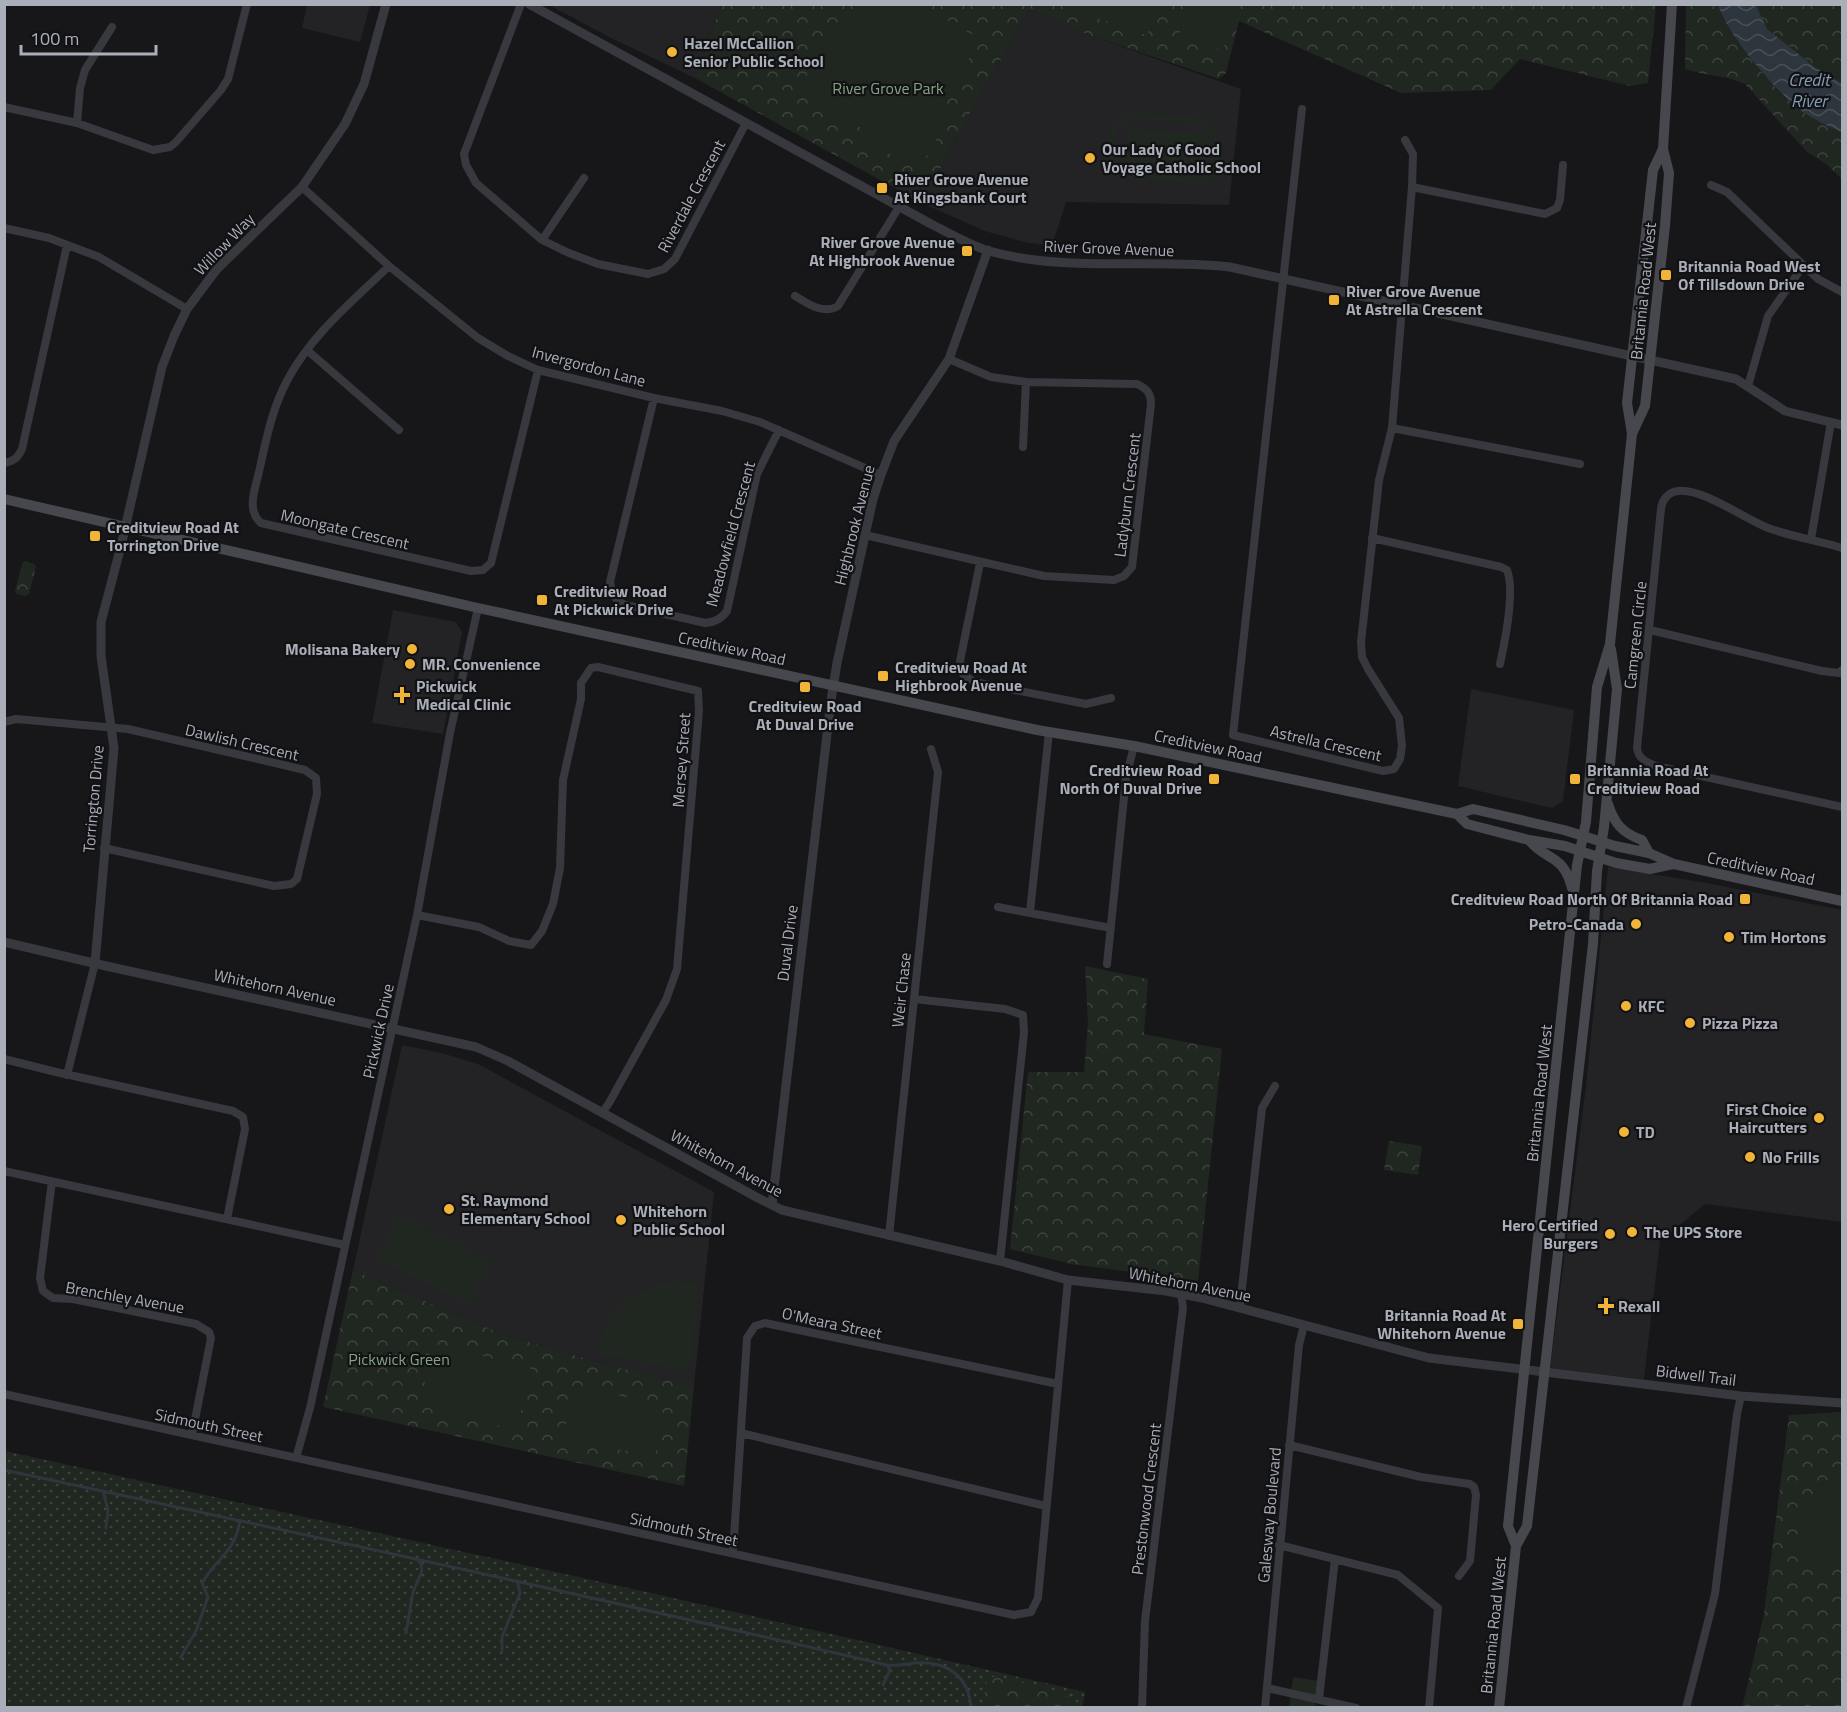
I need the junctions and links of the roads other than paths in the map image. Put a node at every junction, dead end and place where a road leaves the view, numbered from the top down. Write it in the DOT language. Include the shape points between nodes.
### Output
graph roads {
  1 [pos="247,4"];
  2 [pos="386,4"];
  3 [pos="521,4"];
  4 [pos="529,4"];
  5 [pos="1672,4"];
  6 [pos="112,27"];
  7 [pos="4,107"];
  8 [pos="1302,109"];
  9 [pos="77,123"];
  10 [pos="746,123"];
  11 [pos="1406,140"];
  12 [pos="1663,149"];
  13 [pos="1563,165"];
  14 [pos="584,178"];
  15 [pos="1711,185"];
  16 [pos="302,187"];
  17 [pos="1412,187"];
  18 [pos="899,207"];
  19 [pos="4,228"];
  20 [pos="542,240"];
  21 [pos="67,245"];
  22 [pos="988,250"];
  23 [pos="389,266"];
  24 [pos="1803,266"];
  25 [pos="1282,278"];
  26 [pos="1842,292"];
  27 [pos="795,296"];
  28 [pos="1403,305"];
  29 [pos="187,309"];
  30 [pos="307,350"];
  31 [pos="1633,355"];
  32 [pos="949,359"];
  33 [pos="1651,359"];
  34 [pos="538,370"];
  35 [pos="1026,382"];
  36 [pos="1748,386"];
  37 [pos="654,398"];
  38 [pos="1831,422"];
  39 [pos="1842,425"];
  40 [pos="1392,428"];
  41 [pos="399,430"];
  42 [pos="779,430"];
  43 [pos="1632,434"];
  44 [pos="1023,447"];
  45 [pos="4,463"];
  46 [pos="1580,464"];
  47 [pos="880,475"];
  48 [pos="4,500"];
  49 [pos="126,526"];
  50 [pos="865,535"];
  51 [pos="1372,538"];
  52 [pos="1811,539"];
  53 [pos="1842,548"];
  54 [pos="980,563"];
  55 [pos="478,608"];
  56 [pos="1650,630"];
  57 [pos="1610,644"];
  58 [pos="1500,664"];
  59 [pos="1842,670"];
  60 [pos="833,685"];
  61 [pos="1111,698"];
  62 [pos="4,722"];
  63 [pos="111,726"];
  64 [pos="1049,732"];
  65 [pos="1134,746"];
  66 [pos="931,748"];
  67 [pos="1607,801"];
  68 [pos="1842,807"];
  69 [pos="1457,814"];
  70 [pos="1583,836"];
  71 [pos="1529,840"];
  72 [pos="1602,842"];
  73 [pos="104,848"];
  74 [pos="1580,851"];
  75 [pos="1649,853"];
  76 [pos="1600,858"];
  77 [pos="1674,864"];
  78 [pos="1574,897"];
  79 [pos="1842,901"];
  80 [pos="998,907"];
  81 [pos="1030,912"];
  82 [pos="417,915"];
  83 [pos="1111,928"];
  84 [pos="4,942"];
  85 [pos="95,963"];
  86 [pos="1107,964"];
  87 [pos="914,999"];
  88 [pos="393,1028"];
  89 [pos="4,1059"];
  90 [pos="67,1075"];
  91 [pos="1275,1086"];
  92 [pos="602,1113"];
  93 [pos="4,1171"];
  94 [pos="52,1181"];
  95 [pos="772,1205"];
  96 [pos="227,1219"];
  97 [pos="890,1236"];
  98 [pos="345,1245"];
  99 [pos="1000,1261"];
  100 [pos="1068,1280"];
  101 [pos="1181,1294"];
  102 [pos="1240,1306"];
  103 [pos="1304,1325"];
  104 [pos="1525,1369"];
  105 [pos="1545,1372"];
  106 [pos="1058,1384"];
  107 [pos="4,1394"];
  108 [pos="1741,1396"];
  109 [pos="1842,1403"];
  110 [pos="741,1433"];
  111 [pos="192,1435"];
  112 [pos="1289,1445"];
  113 [pos="296,1458"];
  114 [pos="1047,1506"];
  115 [pos="1279,1545"];
  116 [pos="1516,1546"];
  117 [pos="733,1553"];
  118 [pos="1335,1559"];
  119 [pos="1459,1576"];
  120 [pos="1267,1688"];
  121 [pos="1319,1699"];
  122 [pos="1142,1707"];
  123 [pos="1265,1707"];
  124 [pos="1356,1707"];
  125 [pos="1429,1707"];
  126 [pos="1499,1707"];
  127 [pos="1686,1707"];
  1 -- 9 [label="street" via="228,79 170,147 153,150"];
  2 -- 16 [label="street, Willow Way" via="364,84 345,124"];
  3 -- 20 [label="street, Riverdale Crescent" via="464,154 476,183"];
  4 -- 10 [label="street, River Grove Avenue"];
  5 -- 12 [label="main road, Britannia Road West"];
  6 -- 9 [label="street" via="85,70"];
  7 -- 9 [label="street"];
  8 -- 25 [label="street"];
  10 -- 18 [label="street, River Grove Avenue"];
  10 -- 20 [label="street, Riverdale Crescent" via="675,259 664,269 648,274 598,264"];
  11 -- 17 [label="street, Astrella Crescent" via="1413,154"];
  12 -- 31 [label="main road, Britannia Road West" via="1653,170"];
  12 -- 33 [label="main road, Britannia Road West" via="1669,173"];
  13 -- 17 [label="street" via="1560,200 1557,208 1545,214"];
  14 -- 20 [label="street"];
  15 -- 24 [label="street" via="1727,192"];
  16 -- 23 [label="street, Invergordon Lane"];
  16 -- 29 [label="street, Willow Way" via="218,269"];
  17 -- 28 [label="street, Astrella Crescent"];
  18 -- 22 [label="street, River Grove Avenue"];
  18 -- 27 [label="street" via="838,306 826,310"];
  19 -- 21 [label="street"];
  21 -- 29 [label="street" via="99,257"];
  21 -- 45 [label="street" via="22,449 12,462"];
  22 -- 25 [label="street, River Grove Avenue" via="1068,264 1218,266"];
  22 -- 32 [label="street, Highbrook Avenue"];
  23 -- 30 [label="street, Moongate Crescent"];
  23 -- 34 [label="street, Invergordon Lane" via="478,338"];
  24 -- 26 [label="street"];
  24 -- 36 [label="street" via="1768,316"];
  25 -- 28 [label="street, River Grove Avenue"];
  25 -- 51 [label="street, Astrella Crescent" via="1233,735 1383,771 1395,769 1402,746 1399,718 1362,657"];
  28 -- 31 [label="street, River Grove Avenue"];
  28 -- 40 [label="street, Astrella Crescent"];
  29 -- 49 [label="street, Willow Way" via="162,368"];
  30 -- 34 [label="street, Moongate Crescent" via="288,379 273,415 252,504 256,519 272,527 471,572 483,570 491,562"];
  30 -- 41 [label="street"];
  31 -- 33 [label="street, River Grove Avenue"];
  31 -- 43 [label="main road, Britannia Road West" via="1627,403"];
  32 -- 35 [label="street, Ladyburn Crescent" via="991,377"];
  32 -- 47 [label="street, Highbrook Avenue" via="894,441"];
  33 -- 36 [label="street, River Grove Avenue" via="1736,379"];
  33 -- 43 [label="main road, Britannia Road West" via="1645,406"];
  34 -- 37 [label="street, Invergordon Lane"];
  35 -- 44 [label="street"];
  35 -- 54 [label="street, Ladyburn Crescent" via="1137,384 1151,396 1134,560 1128,573 1114,580 1044,576"];
  36 -- 38 [label="street, River Grove Avenue" via="1785,411"];
  37 -- 42 [label="street, Invergordon Lane" via="722,411"];
  37 -- 42 [label="street, Meadowfield Crescent" via="610,582 615,598 626,605 705,623 723,616 758,474"];
  38 -- 39 [label="street, River Grove Avenue"];
  38 -- 52 [label="street"];
  40 -- 46 [label="street"];
  40 -- 51 [label="street, Astrella Crescent" via="1378,480"];
  42 -- 47 [label="street, Invergordon Lane"];
  43 -- 57 [label="main road, Britannia Road West"];
  47 -- 50 [label="street, Highbrook Avenue"];
  48 -- 49 [label="main road, Creditview Road"];
  49 -- 55 [label="main road, Creditview Road"];
  49 -- 63 [label="street, Torrington Drive" via="102,622 101,656"];
  50 -- 54 [label="street, Ladyburn Crescent"];
  50 -- 60 [label="street, Highbrook Avenue"];
  51 -- 58 [label="street" via="1507,570 1510,585"];
  52 -- 53 [label="street, Camgreen Circle"];
  52 -- 56 [label="street, Camgreen Circle" via="1769,528 1698,494 1681,490 1670,493 1662,502"];
  54 -- 61 [label="street" via="960,661 963,674 975,681 1086,704"];
  55 -- 60 [label="main road, Creditview Road"];
  55 -- 82 [label="street, Pickwick Drive" via="450,733"];
  56 -- 59 [label="street" via="1822,671"];
  56 -- 68 [label="street, Camgreen Circle" via="1637,741 1643,760"];
  57 -- 67 [label="main road, Britannia Road West" via="1617,689"];
  57 -- 70 [label="main road, Britannia Road West" via="1597,687"];
  60 -- 64 [label="main road, Creditview Road"];
  60 -- 95 [label="street, Duval Drive"];
  62 -- 63 [label="street" via="16,719"];
  63 -- 73 [label="street, Torrington Drive" via="114,748"];
  63 -- 73 [label="street, Dawlish Crescent" via="305,770 316,778 317,794 297,879 291,884 274,886"];
  64 -- 65 [label="main road, Creditview Road"];
  64 -- 81 [label="street"];
  65 -- 69 [label="main road, Creditview Road"];
  65 -- 83 [label="street" via="1126,778"];
  66 -- 87 [label="street, Weir Chase" via="938,772"];
  67 -- 72 [label="main road, Britannia Road West"];
  67 -- 75 [label="main road" via="1618,826 1629,836 1642,840"];
  69 -- 70 [label="main road, Creditview Road" via="1473,809"];
  69 -- 71 [label="main road, Creditview Road" via="1467,824"];
  70 -- 72 [label="main road, Creditview Road"];
  70 -- 74 [label="main road, Britannia Road West"];
  71 -- 74 [label="main road, Creditview Road"];
  71 -- 78 [label="main road" via="1537,850 1562,865"];
  72 -- 75 [label="main road, Creditview Road"];
  72 -- 76 [label="main road, Britannia Road West"];
  73 -- 85 [label="street, Torrington Drive"];
  74 -- 76 [label="main road, Creditview Road"];
  74 -- 78 [label="main road, Britannia Road West"];
  75 -- 77 [label="main road, Creditview Road"];
  76 -- 77 [label="main road, Creditview Road" via="1650,869"];
  76 -- 105 [label="main road, Britannia Road West"];
  77 -- 79 [label="main road, Creditview Road"];
  78 -- 104 [label="main road, Britannia Road West"];
  80 -- 81 [label="street"];
  81 -- 83 [label="street"];
  82 -- 88 [label="street, Pickwick Drive"];
  82 -- 92 [label="street, Mersey Street" via="479,927 509,941 531,945 542,931 559,877 563,780 581,699 581,682 591,668 598,667 698,691 677,969 666,1000"];
  83 -- 86 [label="street"];
  84 -- 85 [label="street, Whitehorn Avenue"];
  85 -- 88 [label="street, Whitehorn Avenue"];
  85 -- 90 [label="street, Torrington Drive"];
  87 -- 97 [label="street, Weir Chase"];
  87 -- 99 [label="street" via="1005,1009 1023,1015"];
  88 -- 92 [label="street, Whitehorn Avenue" via="476,1047"];
  88 -- 98 [label="street, Pickwick Drive"];
  89 -- 90 [label="street"];
  90 -- 96 [label="street" via="233,1111 243,1117 245,1129"];
  91 -- 102 [label="street" via="1262,1108"];
  92 -- 95 [label="street, Whitehorn Avenue"];
  93 -- 94 [label="street"];
  94 -- 96 [label="street"];
  94 -- 111 [label="street, Brenchley Avenue" via="40,1278 43,1291 53,1298 196,1324 209,1332"];
  95 -- 97 [label="street, Whitehorn Avenue"];
  96 -- 98 [label="street"];
  97 -- 99 [label="street, Whitehorn Avenue"];
  98 -- 113 [label="street, Pickwick Drive"];
  99 -- 100 [label="street, Whitehorn Avenue"];
  100 -- 101 [label="street, Whitehorn Avenue"];
  100 -- 106 [label="street, Sidmouth Street"];
  101 -- 102 [label="street, Whitehorn Avenue"];
  101 -- 122 [label="street, Prestonwood Crescent" via="1145,1621"];
  102 -- 103 [label="street, Whitehorn Avenue"];
  103 -- 104 [label="street, Whitehorn Avenue" via="1429,1358"];
  103 -- 112 [label="street, Galesway Boulevard"];
  104 -- 105 [label="street, Bidwell Trail"];
  104 -- 116 [label="main road, Britannia Road West" via="1508,1526"];
  105 -- 108 [label="street, Bidwell Trail"];
  105 -- 116 [label="main road, Britannia Road West" via="1527,1526"];
  106 -- 110 [label="street, O'Meara Street" via="765,1323 755,1326 747,1338"];
  106 -- 114 [label="street, Sidmouth Street"];
  107 -- 111 [label="street, Sidmouth Street"];
  108 -- 109 [label="street, Bidwell Trail"];
  108 -- 127 [label="street" via="1715,1594"];
  110 -- 114 [label="street"];
  110 -- 117 [label="street, O'Meara Street"];
  111 -- 113 [label="street, Sidmouth Street"];
  112 -- 115 [label="street, Galesway Boulevard"];
  112 -- 119 [label="street" via="1421,1477 1470,1484 1476,1495 1470,1561"];
  113 -- 117 [label="street, Sidmouth Street"];
  114 -- 117 [label="street, Sidmouth Street" via="1038,1598 1030,1612 1014,1615"];
  115 -- 118 [label="street"];
  115 -- 120 [label="street, Galesway Boulevard"];
  116 -- 126 [label="main road, Britannia Road West"];
  118 -- 121 [label="street"];
  118 -- 125 [label="street" via="1398,1575 1438,1608"];
  120 -- 121 [label="street"];
  120 -- 123 [label="street, Galesway Boulevard"];
  121 -- 124 [label="street"];
}
